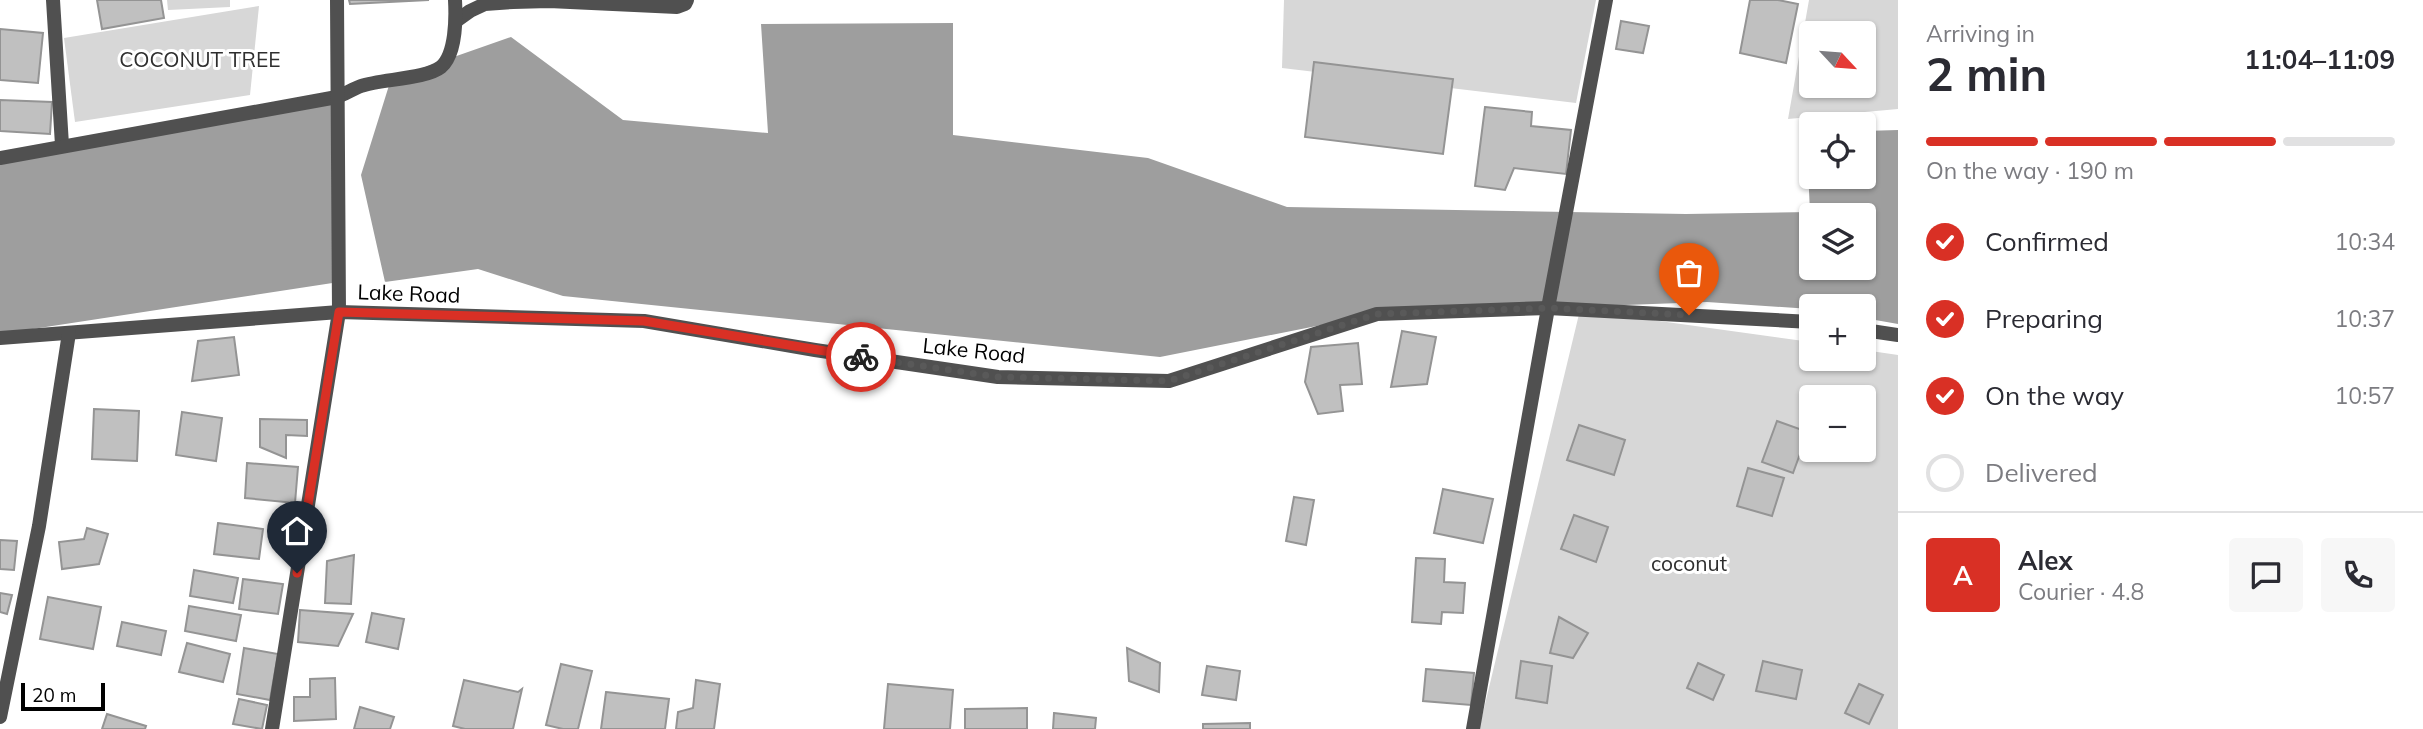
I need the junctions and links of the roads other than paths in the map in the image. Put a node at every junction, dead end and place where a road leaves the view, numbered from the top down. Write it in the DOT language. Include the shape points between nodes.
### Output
graph roads {
  1 [pos="53,0"];
  2 [pos="337,0"];
  3 [pos="456,0"];
  4 [pos="687,0"];
  5 [pos="1606,0"];
  6 [pos="456,21"];
  7 [pos="337,97"];
  8 [pos="62,145"];
  9 [pos="0,159"];
  10 [pos="1548,308"];
  11 [pos="339,312"];
  12 [pos="1799,321"];
  13 [pos="1876,332"];
  14 [pos="69,333"];
  15 [pos="1898,335"];
  16 [pos="0,338"];
  17 [pos="0,717"];
  18 [pos="272,729"];
  19 [pos="1473,729"];
  1 -- 8 [label="street"];
  2 -- 7 [label="street"];
  3 -- 6 [label="street"];
  4 -- 6 [label="street" via="677,7 549,1 485,4"];
  5 -- 10 [label="street"];
  6 -- 7 [label="street" via="450,51 440,68 361,86"];
  7 -- 8 [label="street"];
  7 -- 11 [label="street"];
  8 -- 9 [label="street"];
  10 -- 11 [label="street, Lake Road" via="1377,314 1169,381 998,377 644,321"];
  10 -- 12 [label="street, Lake Road"];
  10 -- 19 [label="street"];
  11 -- 14 [label="street, Lake Road"];
  11 -- 18 [label="street"];
  13 -- 15 [label="street"];
  14 -- 16 [label="street, Lake Road"];
  14 -- 17 [label="street" via="39,526"];
}
